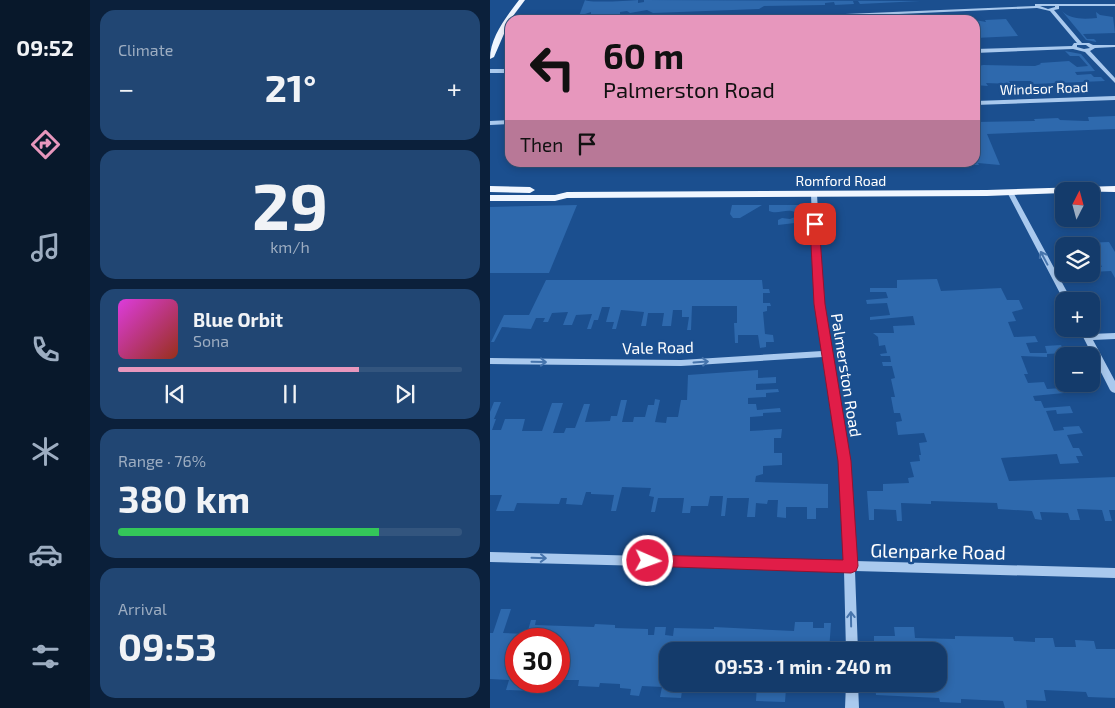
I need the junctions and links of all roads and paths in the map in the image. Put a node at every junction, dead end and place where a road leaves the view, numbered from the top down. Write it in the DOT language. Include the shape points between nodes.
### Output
graph roads {
  1 [pos="522,0"];
  2 [pos="1044,2"];
  3 [pos="1115,4"];
  4 [pos="1037,7"];
  5 [pos="1054,8"];
  6 [pos="512,15"];
  7 [pos="847,15"];
  8 [pos="505,26"];
  9 [pos="502,30"];
  10 [pos="505,30"];
  11 [pos="1081,44"];
  12 [pos="1092,46"];
  13 [pos="1115,46"];
  14 [pos="1074,47"];
  15 [pos="980,51"];
  16 [pos="1087,51"];
  17 [pos="490,57"];
  18 [pos="490,71"];
  19 [pos="505,71"];
  20 [pos="1115,82"];
  21 [pos="1115,98"];
  22 [pos="980,103"];
  23 [pos="505,122"];
  24 [pos="490,123"];
  25 [pos="490,189"];
  26 [pos="1115,189"];
  27 [pos="814,194"];
  28 [pos="567,195"];
  29 [pos="1011,195"];
  30 [pos="490,198"];
  31 [pos="1063,292"];
  32 [pos="1100,334"];
  33 [pos="1115,336"];
  34 [pos="1087,337"];
  35 [pos="826,354"];
  36 [pos="490,362"];
  37 [pos="1115,390"];
  38 [pos="490,557"];
  39 [pos="851,566"];
  40 [pos="1115,573"];
  41 [pos="852,642"];
  42 [pos="852,692"];
  43 [pos="852,708"];
  1 -- 6 [label="main road"];
  2 -- 4 [label="street"];
  2 -- 5 [label="street"];
  3 -- 5 [label="street"];
  4 -- 5 [label="street"];
  4 -- 7 [label="street"];
  5 -- 11 [label="street"];
  8 -- 9 [label="main road"];
  9 -- 10 [label="street"];
  9 -- 17 [label="main road"];
  11 -- 12 [label="street"];
  11 -- 14 [label="street"];
  12 -- 13 [label="street"];
  12 -- 16 [label="street"];
  14 -- 15 [label="street"];
  14 -- 16 [label="street"];
  16 -- 20 [label="street"];
  18 -- 19 [label="street"];
  21 -- 22 [label="street, Windsor Road"];
  23 -- 24 [label="street"];
  25 -- 28 [label="main road, Romford Road" via="558,191"];
  26 -- 29 [label="main road, Romford Road"];
  27 -- 28 [label="main road, Romford Road"];
  27 -- 29 [label="main road, Romford Road"];
  27 -- 35 [label="street, Palmerston Road"];
  28 -- 30 [label="main road, Romford Road" via="555,198"];
  31 -- 29 [label="street, one-way"];
  32 -- 33 [label="street"];
  34 -- 37 [label="street"];
  36 -- 35 [label="street, Vale Road, one-way" via="681,363"];
  35 -- 39 [label="street, Palmerston Road" via="845,461"];
  38 -- 39 [label="street, Glenparke Road, one-way"];
  39 -- 40 [label="street, Glenparke Road"];
  41 -- 39 [label="street, Palmerston Road, one-way"];
  42 -- 43 [label="street"];
}
